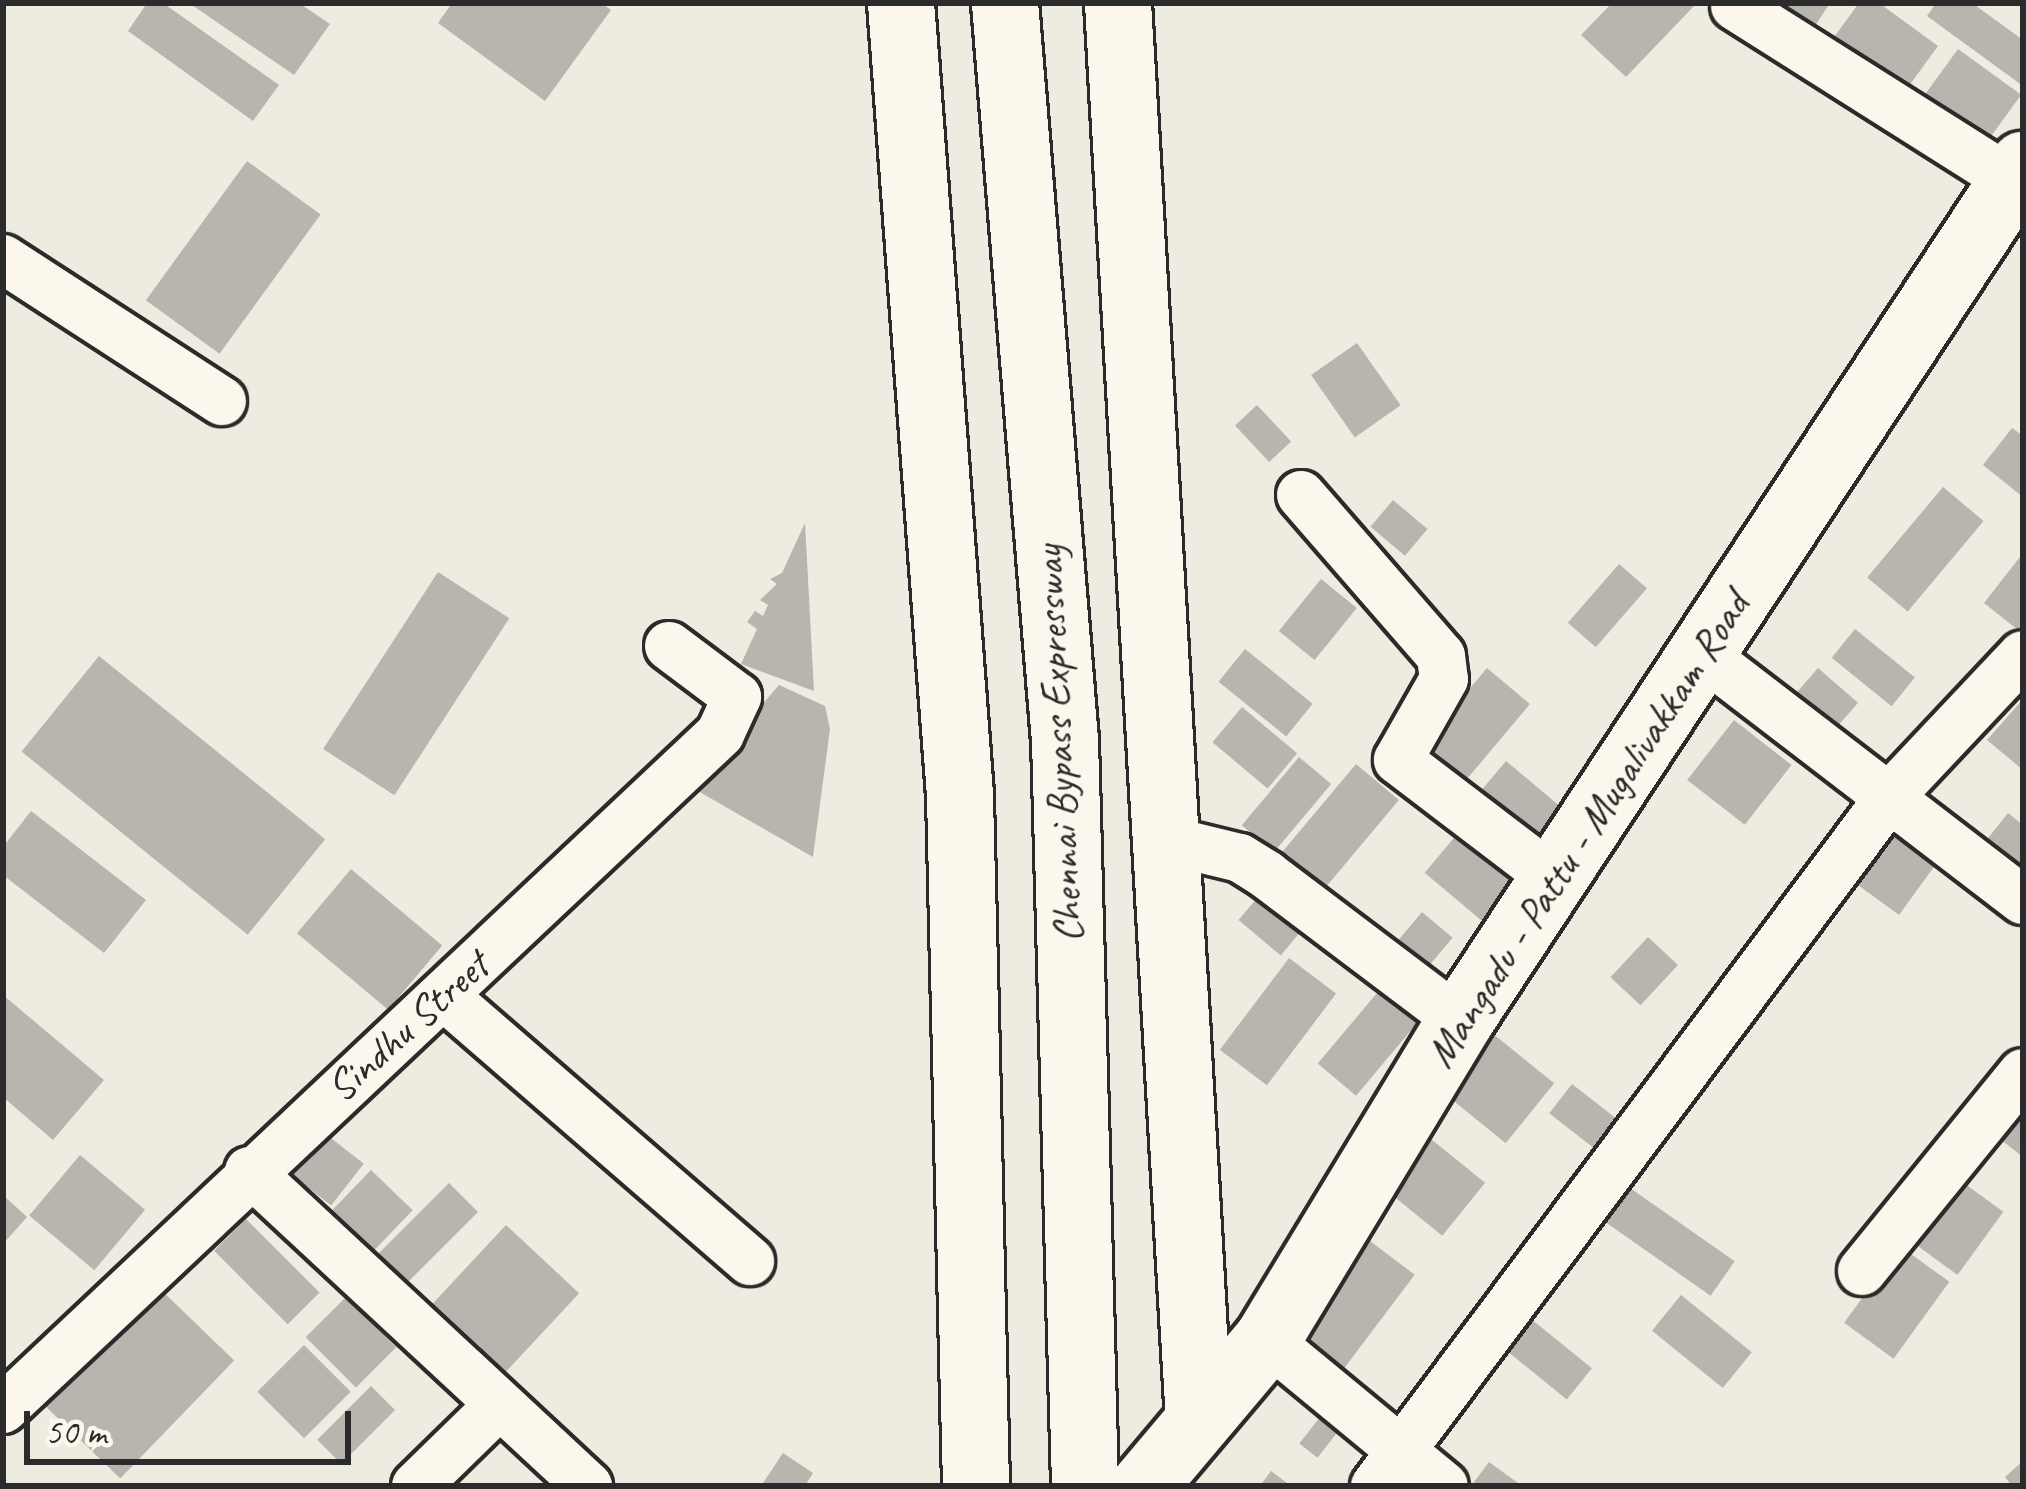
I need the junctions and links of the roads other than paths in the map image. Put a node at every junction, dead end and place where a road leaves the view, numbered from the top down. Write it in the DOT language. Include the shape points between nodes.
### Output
graph roads {
  1 [pos="901,3"];
  2 [pos="1005,3"];
  3 [pos="1118,3"];
  4 [pos="1735,6"];
  5 [pos="2018,173"];
  6 [pos="3,259"];
  7 [pos="222,401"];
  8 [pos="1301,495"];
  9 [pos="669,646"];
  10 [pos="1702,654"];
  11 [pos="2023,655"];
  12 [pos="1892,795"];
  13 [pos="1166,840"];
  14 [pos="1554,879"];
  15 [pos="2023,900"];
  16 [pos="443,996"];
  17 [pos="1460,1021"];
  18 [pos="2023,1073"];
  19 [pos="249,1171"];
  20 [pos="749,1261"];
  21 [pos="1862,1271"];
  22 [pos="1267,1340"];
  23 [pos="12,1384"];
  24 [pos="499,1405"];
  25 [pos="1199,1419"];
  26 [pos="1388,1469"];
  27 [pos="416,1486"];
  28 [pos="588,1486"];
  29 [pos="976,1486"];
  30 [pos="1085,1486"];
  31 [pos="1144,1486"];
  32 [pos="1444,1486"];
  1 -- 29 [label="main road" via="960,796"];
  2 -- 30 [label="main road, Chennai Bypass Expressway" via="1065,740"];
  3 -- 13 [label="main road"];
  4 -- 5 [label="street"];
  5 -- 10 [label="main road, Mangadu - Pattu - Mugalivakkam Road"];
  6 -- 7 [label="street"];
  8 -- 14 [label="street" via="1441,656 1444,679 1398,760"];
  9 -- 16 [label="street, Sindhu Street" via="728,683 734,714"];
  10 -- 12 [label="street"];
  10 -- 14 [label="main road, Mangadu - Pattu - Mugalivakkam Road"];
  11 -- 12 [label="street"];
  12 -- 15 [label="street"];
  12 -- 26 [label="street"];
  13 -- 17 [label="street" via="1240,859 1267,875"];
  13 -- 25 [label="main road"];
  14 -- 17 [label="main road, Mangadu - Pattu - Mugalivakkam Road"];
  16 -- 19 [label="street, Sindhu Street"];
  16 -- 20 [label="street"];
  17 -- 22 [label="main road, Mangadu - Pattu - Mugalivakkam Road"];
  18 -- 21 [label="street"];
  19 -- 23 [label="street, Sindhu Street"];
  19 -- 24 [label="street"];
  22 -- 25 [label="main road, Mangadu - Pattu - Mugalivakkam Road"];
  22 -- 26 [label="street"];
  24 -- 27 [label="street"];
  24 -- 28 [label="street"];
  25 -- 31 [label="main road, Mangadu - Pattu - Mugalivakkam Road"];
  26 -- 32 [label="street"];
}
